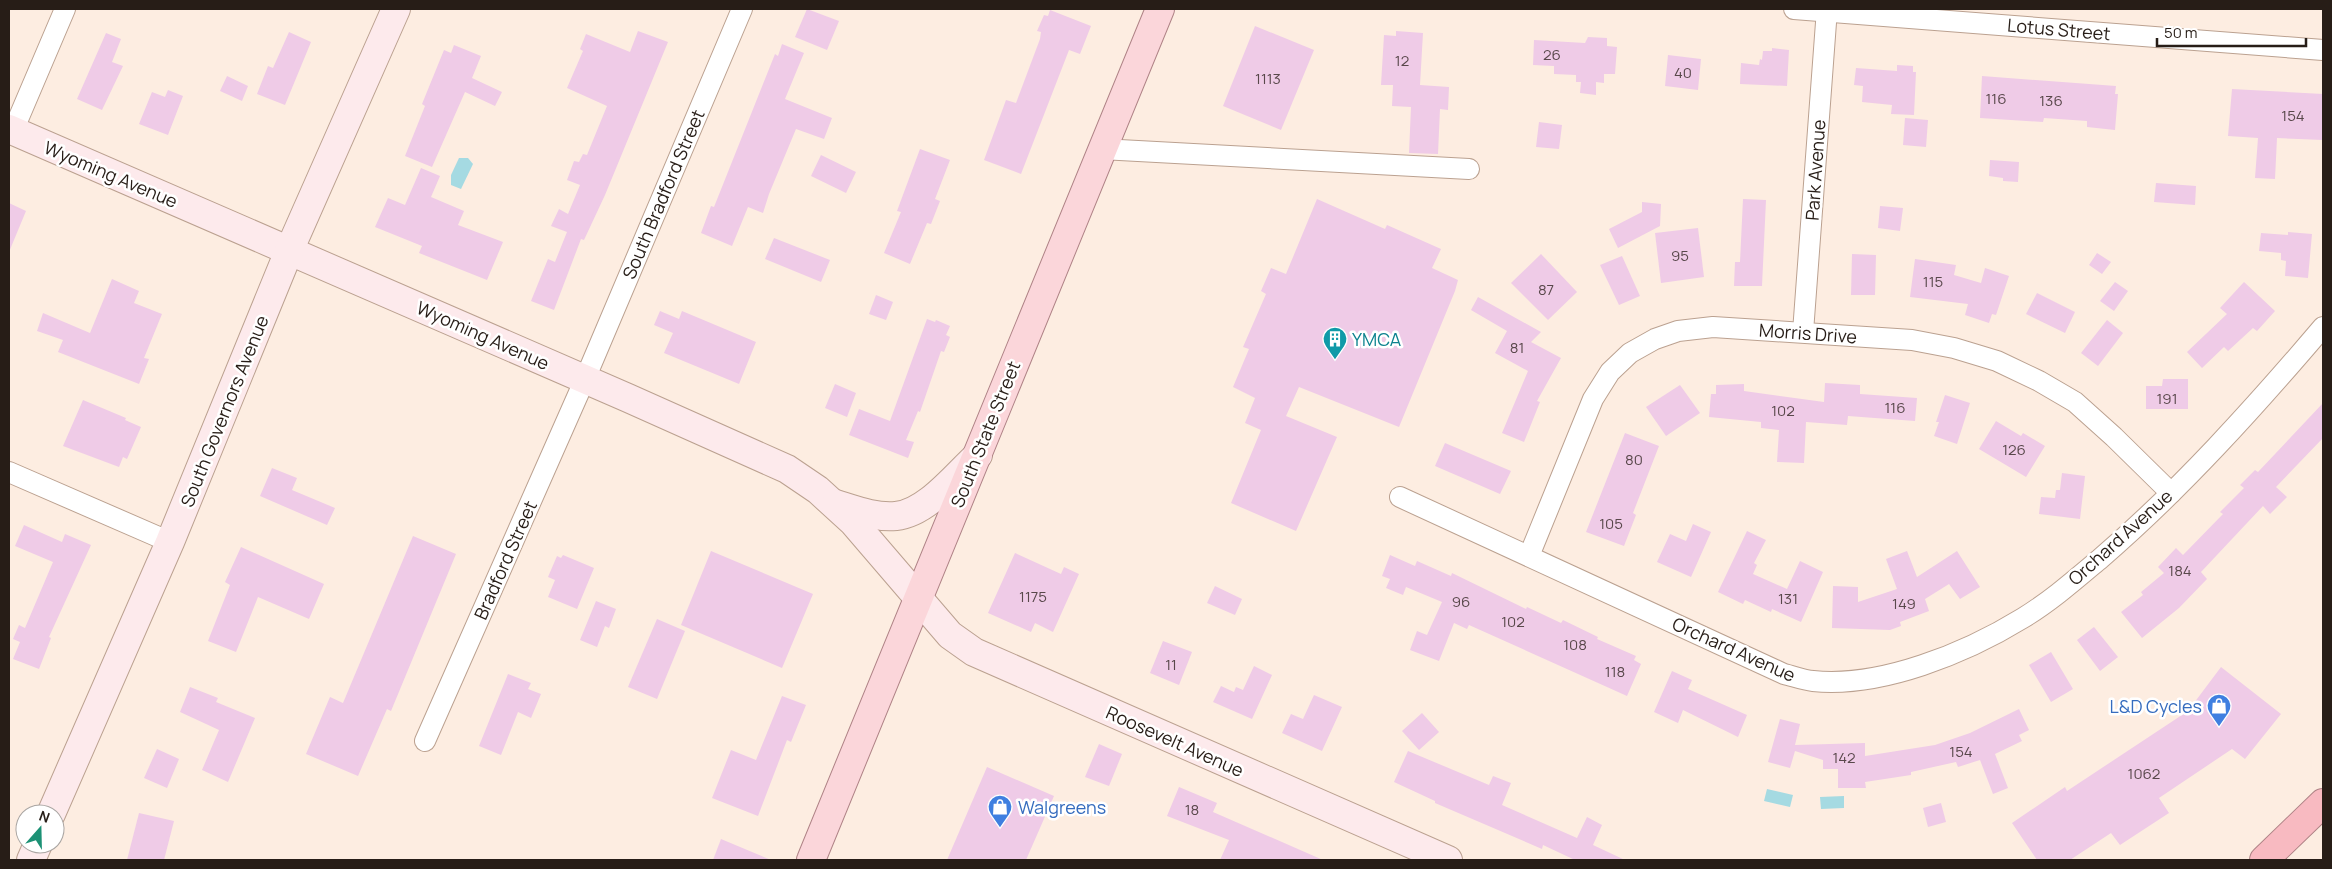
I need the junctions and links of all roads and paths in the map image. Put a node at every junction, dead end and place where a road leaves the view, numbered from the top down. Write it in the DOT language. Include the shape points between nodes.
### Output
graph roads {
  1 [pos="65,9"];
  2 [pos="396,9"];
  3 [pos="742,9"];
  4 [pos="1160,9"];
  5 [pos="1794,9"];
  6 [pos="1827,10"];
  7 [pos="2323,50"];
  8 [pos="11,130"];
  9 [pos="1101,149"];
  10 [pos="1469,169"];
  11 [pos="290,251"];
  12 [pos="2323,327"];
  13 [pos="1803,332"];
  14 [pos="585,379"];
  15 [pos="978,455"];
  16 [pos="9,472"];
  17 [pos="2171,493"];
  18 [pos="1400,497"];
  19 [pos="834,503"];
  20 [pos="170,542"];
  21 [pos="1530,556"];
  22 [pos="919,597"];
  23 [pos="425,741"];
  24 [pos="2323,802"];
  25 [pos="55,804"];
  26 [pos="811,860"];
  27 [pos="1448,860"];
  28 [pos="2264,860"];
  1 -- 8 [label="street"];
  2 -- 11 [label="street, South Governors Avenue"];
  3 -- 14 [label="street, South Bradford Street"];
  4 -- 9 [label="main road, South State Street"];
  5 -- 6 [label="street, Lotus Street"];
  6 -- 7 [label="street, Lotus Street"];
  6 -- 13 [label="street, Park Avenue"];
  8 -- 11 [label="street, Wyoming Avenue"];
  9 -- 10 [label="street"];
  9 -- 15 [label="main road, South State Street"];
  11 -- 14 [label="street, Wyoming Avenue"];
  11 -- 20 [label="street, South Governors Avenue"];
  12 -- 17 [label="street, Orchard Avenue"];
  13 -- 17 [label="street, Morris Drive" via="1912,340 1997,361 2075,402"];
  13 -- 21 [label="street, Morris Drive" via="1713,327 1678,331 1630,353 1610,372 1593,400"];
  14 -- 19 [label="street, Wyoming Avenue" via="786,469"];
  14 -- 23 [label="street, Bradford Street"];
  15 -- 19 [label="street" via="922,507 907,514 867,514"];
  15 -- 22 [label="main road, South State Street"];
  16 -- 20 [label="street"];
  17 -- 21 [label="street, Orchard Avenue" via="2080,575 2024,617 1978,642 1927,662 1894,673 1846,682 1812,681 1784,674"];
  18 -- 21 [label="street, Orchard Avenue"];
  19 -- 22 [label="street, Wyoming Avenue"];
  20 -- 25 [label="street, South Governors Avenue"];
  22 -- 26 [label="main road, South State Street"];
  22 -- 27 [label="street, Roosevelt Avenue" via="950,635 974,652"];
  24 -- 28 [label="highway"];
}
